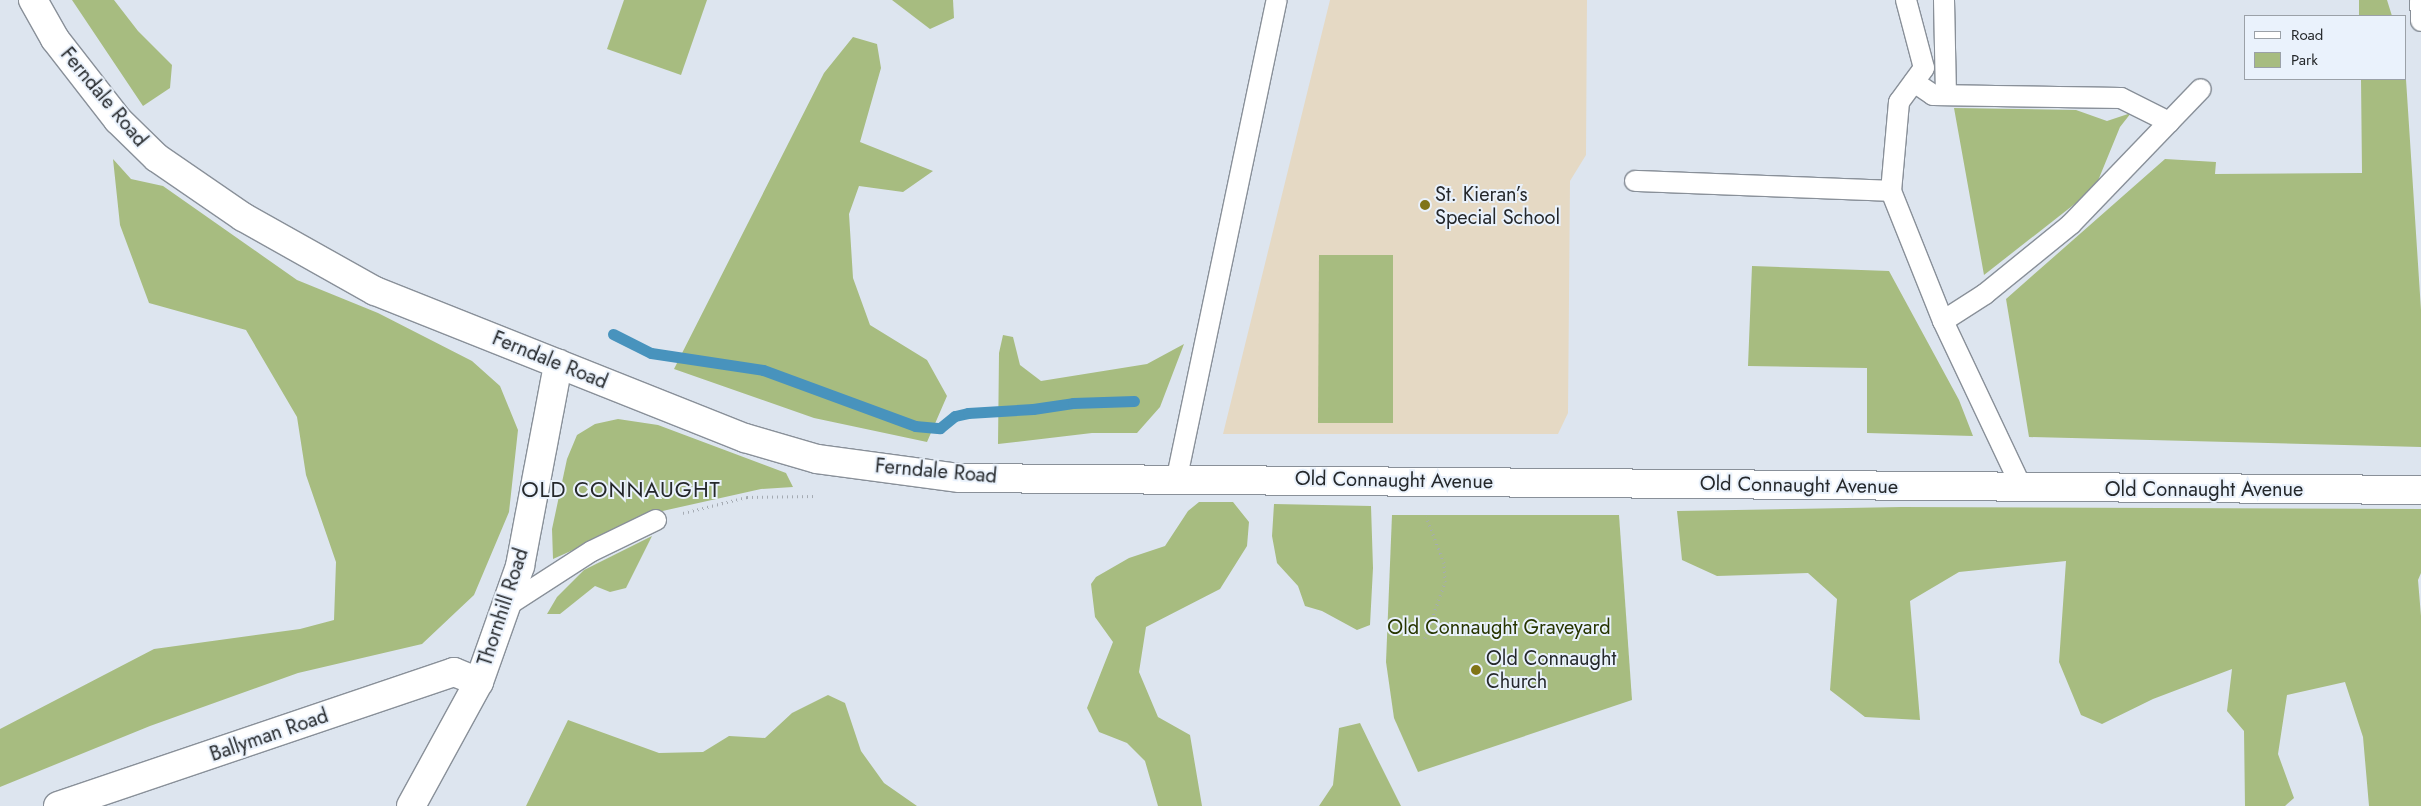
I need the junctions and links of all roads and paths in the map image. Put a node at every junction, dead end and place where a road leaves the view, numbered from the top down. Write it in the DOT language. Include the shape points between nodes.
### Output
graph roads {
  1 [pos="33,0"];
  2 [pos="1277,0"];
  3 [pos="1906,0"];
  4 [pos="1944,0"];
  5 [pos="2420,0"];
  6 [pos="2421,21"];
  7 [pos="1914,82"];
  8 [pos="2201,90"];
  9 [pos="1946,95"];
  10 [pos="2169,122"];
  11 [pos="1635,180"];
  12 [pos="1891,191"];
  13 [pos="1943,321"];
  14 [pos="558,364"];
  15 [pos="1177,477"];
  16 [pos="1424,481"];
  17 [pos="2022,488"];
  18 [pos="2421,490"];
  19 [pos="816,496"];
  20 [pos="656,520"];
  21 [pos="505,607"];
  22 [pos="1425,638"];
  23 [pos="478,682"];
  24 [pos="58,806"];
  25 [pos="411,806"];
  1 -- 14 [label="street, Ferndale Road" via="54,39 118,120 156,158 243,217 375,291"];
  2 -- 15 [label="lane"];
  3 -- 7 [label="lane" via="1924,68"];
  4 -- 9 [label="lane"];
  5 -- 6 [label="lane"];
  7 -- 9 [label="lane" via="1933,95"];
  7 -- 12 [label="lane" via="1899,102"];
  8 -- 10 [label="lane"];
  9 -- 10 [label="lane" via="2121,98"];
  10 -- 13 [label="lane" via="2071,224 1986,294"];
  11 -- 12 [label="lane"];
  12 -- 13 [label="lane"];
  13 -- 17 [label="lane"];
  14 -- 15 [label="street, Ferndale Road" via="745,438 817,459 960,478"];
  14 -- 21 [label="street, Thornhill Road" via="520,566"];
  15 -- 16 [label="street, Old Connaught Avenue"];
  16 -- 17 [label="street, Old Connaught Avenue"];
  16 -- 22 [label="path" via="1427,523 1444,563 1445,582"];
  17 -- 18 [label="street, Old Connaught Avenue"];
  19 -- 20 [label="path" via="747,497"];
  20 -- 21 [label="lane" via="592,551"];
  21 -- 23 [label="street, Thornhill Road"];
  23 -- 24 [label="street, Ballyman Road" via="454,672"];
  23 -- 25 [label="street, Thornhill Road"];
}
